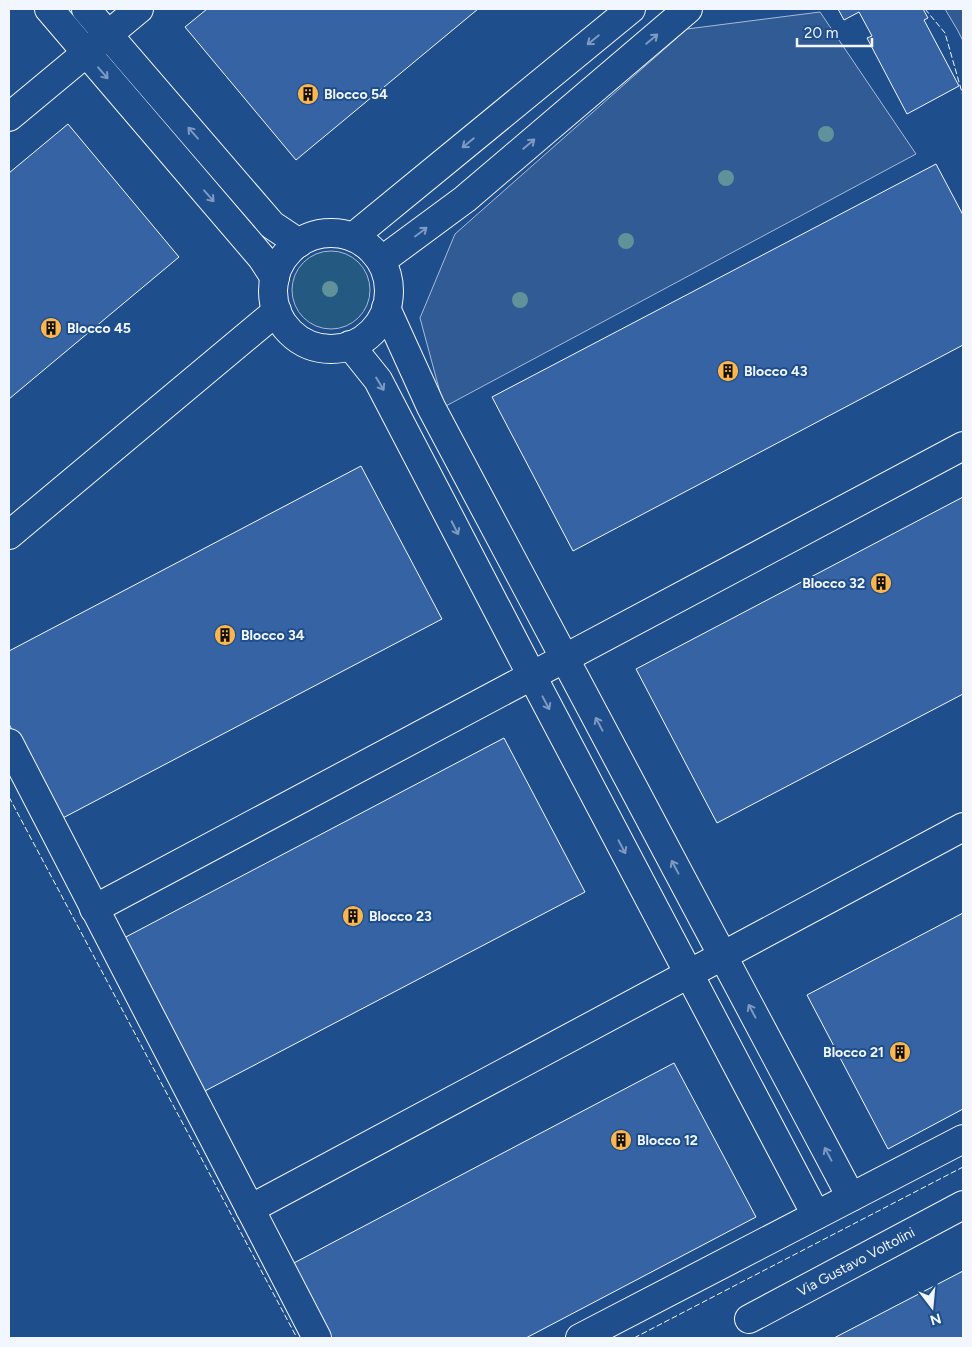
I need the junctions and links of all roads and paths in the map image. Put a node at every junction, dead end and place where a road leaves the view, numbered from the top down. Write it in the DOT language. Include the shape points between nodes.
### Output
graph roads {
  1 [pos="49,9"];
  2 [pos="86,9"];
  3 [pos="139,9"];
  4 [pos="631,9"];
  5 [pos="688,9"];
  6 [pos="108,34"];
  7 [pos="86,53"];
  8 [pos="9,117"];
  9 [pos="353,238"];
  10 [pos="300,242"];
  11 [pos="382,261"];
  12 [pos="275,278"];
  13 [pos="386,308"];
  14 [pos="276,311"];
  15 [pos="350,345"];
  16 [pos="963,446"];
  17 [pos="9,535"];
  18 [pos="565,658"];
  19 [pos="532,676"];
  20 [pos="9,744"];
  21 [pos="963,827"];
  22 [pos="94,909"];
  23 [pos="722,956"];
  24 [pos="689,974"];
  25 [pos="963,1139"];
  26 [pos="851,1198"];
  27 [pos="963,1205"];
  28 [pos="250,1209"];
  29 [pos="816,1215"];
  30 [pos="749,1319"];
  31 [pos="317,1338"];
  32 [pos="580,1338"];
  1 -- 7 [label="lane"];
  2 -- 6 [label="lane"];
  3 -- 6 [label="lane"];
  4 -- 9 [label="lane, one-way"];
  11 -- 5 [label="lane, one-way" via="465,198"];
  6 -- 7 [label="lane"];
  10 -- 6 [label="lane, one-way" via="272,225"];
  7 -- 8 [label="lane"];
  7 -- 12 [label="lane, one-way" via="262,258"];
  9 -- 10 [label="lane" via="335,233 317,235"];
  9 -- 11 [label="lane" via="369,247"];
  10 -- 12 [label="lane" via="286,255"];
  11 -- 13 [label="lane" via="388,279"];
  12 -- 14 [label="lane"];
  13 -- 15 [label="lane" via="374,330 358,343"];
  13 -- 18 [label="lane" via="431,406"];
  14 -- 15 [label="lane" via="286,328 301,341 320,348 340,349"];
  14 -- 17 [label="lane"];
  15 -- 19 [label="lane, one-way" via="378,380"];
  16 -- 18 [label="lane"];
  18 -- 19 [label="lane"];
  23 -- 18 [label="lane, one-way"];
  19 -- 22 [label="lane"];
  19 -- 24 [label="lane, one-way"];
  20 -- 22 [label="lane"];
  21 -- 23 [label="lane"];
  22 -- 28 [label="lane"];
  23 -- 24 [label="lane"];
  26 -- 23 [label="lane, one-way"];
  24 -- 28 [label="lane"];
  24 -- 29 [label="lane"];
  25 -- 26 [label="lane"];
  26 -- 29 [label="lane"];
  27 -- 30 [label="lane, Via Gustavo Voltolini"];
  28 -- 31 [label="lane"];
  29 -- 32 [label="lane"];
}
